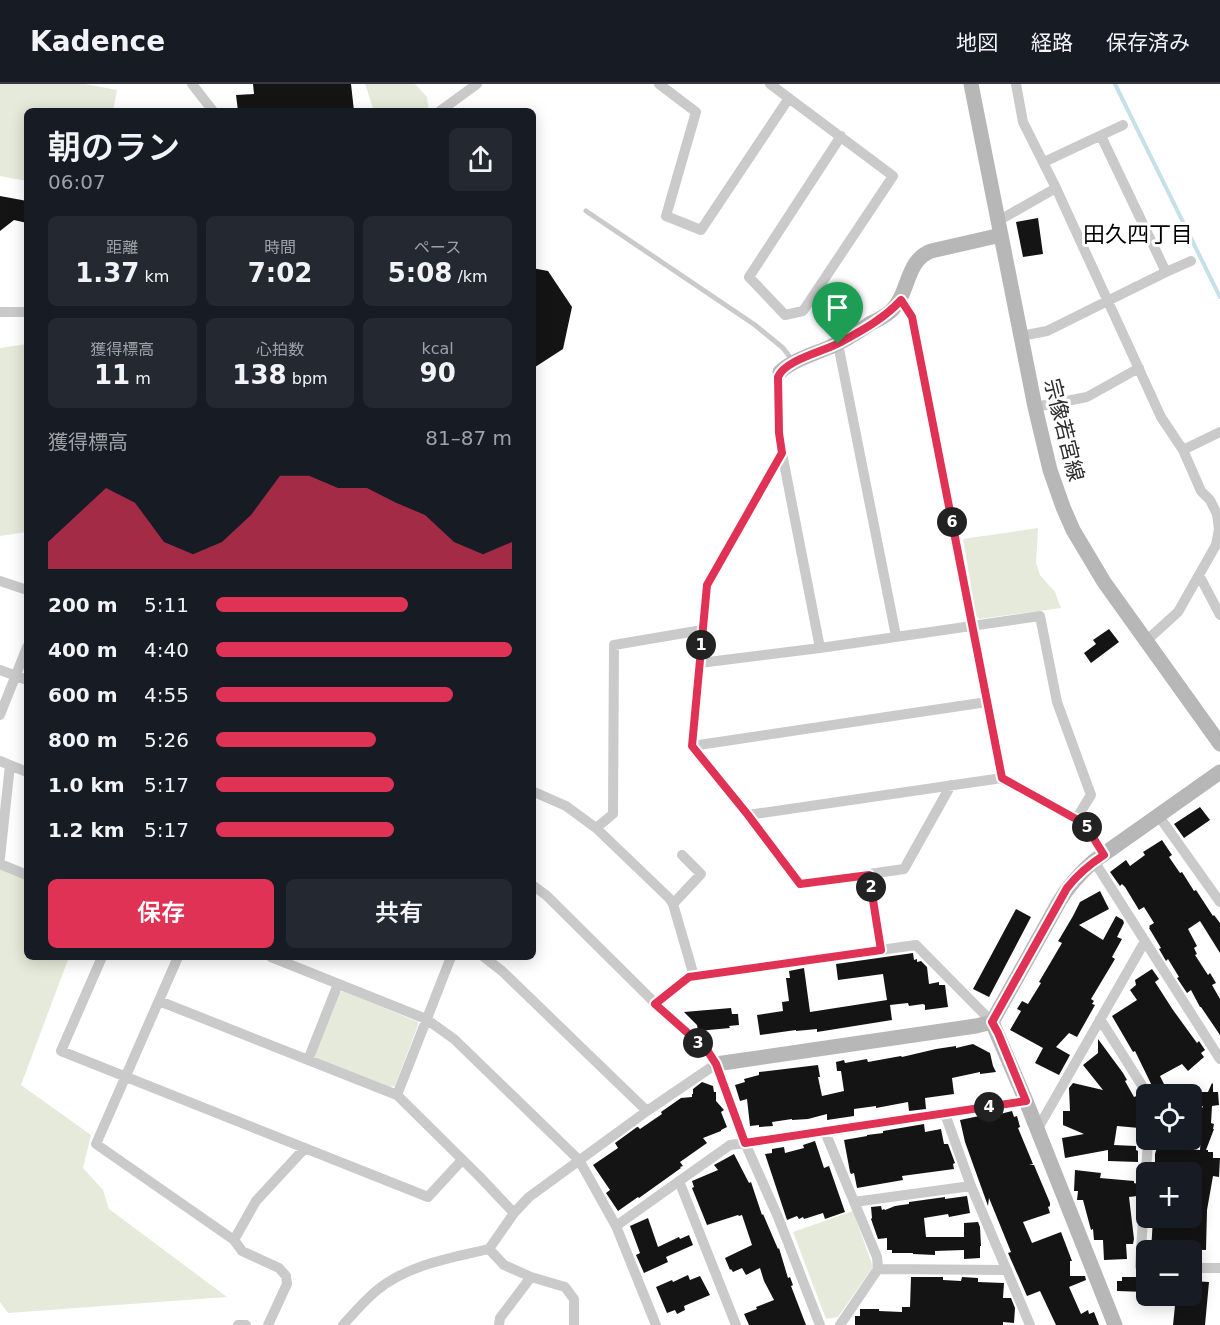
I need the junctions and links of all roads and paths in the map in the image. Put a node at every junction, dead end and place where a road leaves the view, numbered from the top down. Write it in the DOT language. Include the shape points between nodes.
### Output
graph roads {
  1 [pos="192,84"];
  2 [pos="477,84"];
  3 [pos="659,84"];
  4 [pos="770,84"];
  5 [pos="971,84"];
  6 [pos="1016,84"];
  7 [pos="789,98"];
  8 [pos="211,108"];
  9 [pos="444,108"];
  10 [pos="1123,125"];
  11 [pos="840,136"];
  12 [pos="1101,136"];
  13 [pos="1044,162"];
  14 [pos="1056,188"];
  15 [pos="586,211"];
  16 [pos="1000,228"];
  17 [pos="1191,261"];
  18 [pos="1166,272"];
  19 [pos="901,300"];
  20 [pos="1108,301"];
  21 [pos="0,312"];
  22 [pos="24,312"];
  23 [pos="1021,336"];
  24 [pos="838,344"];
  25 [pos="794,363"];
  26 [pos="1139,368"];
  27 [pos="780,372"];
  28 [pos="1035,408"];
  29 [pos="1220,432"];
  30 [pos="1183,450"];
  31 [pos="782,453"];
  32 [pos="1199,575"];
  33 [pos="0,581"];
  34 [pos="24,589"];
  35 [pos="1220,615"];
  36 [pos="973,625"];
  37 [pos="702,630"];
  38 [pos="896,636"];
  39 [pos="1146,640"];
  40 [pos="820,648"];
  41 [pos="24,655"];
  42 [pos="700,663"];
  43 [pos="0,670"];
  44 [pos="16,676"];
  45 [pos="24,679"];
  46 [pos="987,702"];
  47 [pos="0,715"];
  48 [pos="1220,744"];
  49 [pos="692,746"];
  50 [pos="5,763"];
  51 [pos="24,771"];
  52 [pos="1220,772"];
  53 [pos="1002,778"];
  54 [pos="951,785"];
  55 [pos="536,793"];
  56 [pos="748,815"];
  57 [pos="1158,815"];
  58 [pos="1076,819"];
  59 [pos="596,828"];
  60 [pos="682,855"];
  61 [pos="0,858"];
  62 [pos="1099,858"];
  63 [pos="0,864"];
  64 [pos="24,874"];
  65 [pos="869,875"];
  66 [pos="536,888"];
  67 [pos="1220,902"];
  68 [pos="673,904"];
  69 [pos="1145,941"];
  70 [pos="881,950"];
  71 [pos="101,960"];
  72 [pos="177,960"];
  73 [pos="278,960"];
  74 [pos="450,960"];
  75 [pos="488,960"];
  76 [pos="694,976"];
  77 [pos="338,984"];
  78 [pos="159,1001"];
  79 [pos="655,1004"];
  80 [pos="1100,1019"];
  81 [pos="426,1020"];
  82 [pos="992,1022"];
  83 [pos="1220,1059"];
  84 [pos="308,1060"];
  85 [pos="716,1064"];
  86 [pos="126,1077"];
  87 [pos="1141,1084"];
  88 [pos="397,1095"];
  89 [pos="1026,1101"];
  90 [pos="647,1111"];
  91 [pos="945,1114"];
  92 [pos="1037,1130"];
  93 [pos="825,1132"];
  94 [pos="745,1143"];
  95 [pos="305,1148"];
  96 [pos="1147,1150"];
  97 [pos="462,1160"];
  98 [pos="579,1160"];
  99 [pos="679,1181"];
  100 [pos="971,1186"];
  101 [pos="854,1202"];
  102 [pos="514,1213"];
  103 [pos="616,1226"];
  104 [pos="234,1240"];
  105 [pos="1142,1240"];
  106 [pos="489,1250"];
  107 [pos="1202,1268"];
  108 [pos="1220,1268"];
  109 [pos="878,1269"];
  110 [pos="1007,1270"];
  111 [pos="531,1277"];
  112 [pos="238,1325"];
  113 [pos="246,1325"];
  114 [pos="268,1325"];
  115 [pos="343,1325"];
  116 [pos="499,1325"];
  117 [pos="574,1325"];
  118 [pos="656,1325"];
  119 [pos="736,1325"];
  120 [pos="820,1325"];
  121 [pos="840,1325"];
  122 [pos="1029,1325"];
  123 [pos="1115,1325"];
  1 -- 8 [label="street"];
  2 -- 9 [label="street"];
  3 -- 7 [label="street" via="696,112 666,216 701,230"];
  4 -- 7 [label="street"];
  5 -- 16 [label="street, 宗像若宮線"];
  6 -- 13 [label="street" via="1023,122"];
  7 -- 11 [label="street"];
  10 -- 12 [label="street"];
  11 -- 11 [label="street" via="892,176 803,311 785,315 748,277"];
  12 -- 13 [label="street"];
  12 -- 18 [label="street"];
  13 -- 14 [label="street"];
  14 -- 16 [label="street"];
  14 -- 20 [label="street"];
  15 -- 25 [label="lane" via="755,325 783,348"];
  16 -- 19 [label="street" via="923,254 912,269"];
  16 -- 23 [label="street, 宗像若宮線"];
  17 -- 18 [label="street"];
  18 -- 20 [label="street"];
  19 -- 24 [label="street" via="890,312"];
  19 -- 36 [label="street" via="912,317"];
  20 -- 23 [label="street" via="1047,331"];
  20 -- 26 [label="street"];
  21 -- 22 [label="street"];
  23 -- 28 [label="street, 宗像若宮線"];
  24 -- 25 [label="street"];
  24 -- 38 [label="street"];
  25 -- 27 [label="street"];
  26 -- 28 [label="street" via="1087,397"];
  26 -- 30 [label="street" via="1161,417"];
  27 -- 31 [label="street"];
  28 -- 39 [label="street, 宗像若宮線" via="1050,470 1072,530"];
  29 -- 30 [label="street"];
  30 -- 32 [label="street" via="1201,491 1217,514 1219,529 1216,544"];
  31 -- 37 [label="street" via="707,585"];
  31 -- 40 [label="street"];
  32 -- 35 [label="street"];
  32 -- 39 [label="street" via="1178,612"];
  33 -- 34 [label="street"];
  36 -- 38 [label="street"];
  36 -- 46 [label="street"];
  36 -- 58 [label="street" via="1040,616 1057,702 1091,795"];
  37 -- 42 [label="street"];
  37 -- 59 [label="street" via="614,645 612,814"];
  38 -- 40 [label="street"];
  39 -- 48 [label="street, 宗像若宮線"];
  40 -- 42 [label="street"];
  41 -- 44 [label="street"];
  42 -- 49 [label="street"];
  43 -- 44 [label="street"];
  44 -- 45 [label="street"];
  44 -- 47 [label="street"];
  46 -- 49 [label="street"];
  46 -- 53 [label="street"];
  49 -- 56 [label="street"];
  50 -- 51 [label="street"];
  50 -- 61 [label="street"];
  52 -- 57 [label="street"];
  53 -- 54 [label="street"];
  53 -- 58 [label="street"];
  54 -- 56 [label="street"];
  54 -- 65 [label="street" via="904,870"];
  55 -- 59 [label="street" via="566,806"];
  56 -- 65 [label="street" via="800,884"];
  57 -- 62 [label="street"];
  57 -- 67 [label="street"];
  58 -- 62 [label="street" via="1086,826"];
  59 -- 68 [label="street"];
  60 -- 68 [label="street" via="701,874"];
  62 -- 69 [label="street"];
  62 -- 82 [label="street" via="1067,888"];
  63 -- 64 [label="street"];
  65 -- 70 [label="street"];
  66 -- 79 [label="street"];
  68 -- 76 [label="street"];
  69 -- 80 [label="street"];
  69 -- 83 [label="street"];
  70 -- 76 [label="street"];
  70 -- 82 [label="street" via="915,945"];
  71 -- 86 [label="street" via="61,1051"];
  72 -- 78 [label="street"];
  73 -- 77 [label="street"];
  74 -- 81 [label="street"];
  75 -- 90 [label="street"];
  76 -- 79 [label="street"];
  77 -- 81 [label="street"];
  77 -- 84 [label="street"];
  78 -- 84 [label="street"];
  78 -- 86 [label="street"];
  79 -- 85 [label="street" via="707,1050"];
  80 -- 87 [label="street"];
  80 -- 92 [label="street"];
  81 -- 88 [label="street"];
  81 -- 98 [label="street" via="454,1038"];
  82 -- 85 [label="street"];
  82 -- 89 [label="street"];
  84 -- 88 [label="street"];
  85 -- 90 [label="street"];
  85 -- 94 [label="street"];
  86 -- 95 [label="street"];
  86 -- 104 [label="street" via="96,1144"];
  88 -- 97 [label="street"];
  89 -- 91 [label="street"];
  89 -- 92 [label="street"];
  90 -- 98 [label="street"];
  91 -- 93 [label="street"];
  91 -- 100 [label="street"];
  92 -- 123 [label="street"];
  93 -- 94 [label="street"];
  93 -- 101 [label="street"];
  94 -- 99 [label="street" via="729,1145"];
  94 -- 120 [label="street"];
  95 -- 97 [label="street" via="428,1197"];
  95 -- 104 [label="street" via="256,1201"];
  96 -- 105 [label="street"];
  97 -- 102 [label="street"];
  98 -- 102 [label="street"];
  98 -- 103 [label="street"];
  99 -- 103 [label="street"];
  99 -- 119 [label="street"];
  100 -- 101 [label="street"];
  100 -- 110 [label="street"];
  101 -- 109 [label="street" via="877,1257"];
  102 -- 106 [label="street"];
  103 -- 118 [label="street"];
  104 -- 114 [label="street" via="242,1251 279,1268 286,1276 287,1284"];
  106 -- 111 [label="street" via="504,1265"];
  106 -- 115 [label="street" via="424,1265 396,1278 376,1291"];
  107 -- 108 [label="street"];
  109 -- 110 [label="street"];
  109 -- 121 [label="street"];
  110 -- 122 [label="street"];
  111 -- 116 [label="street" via="500,1318"];
  111 -- 117 [label="street" via="565,1287 574,1299"];
  112 -- 113 [label="street"];
}
